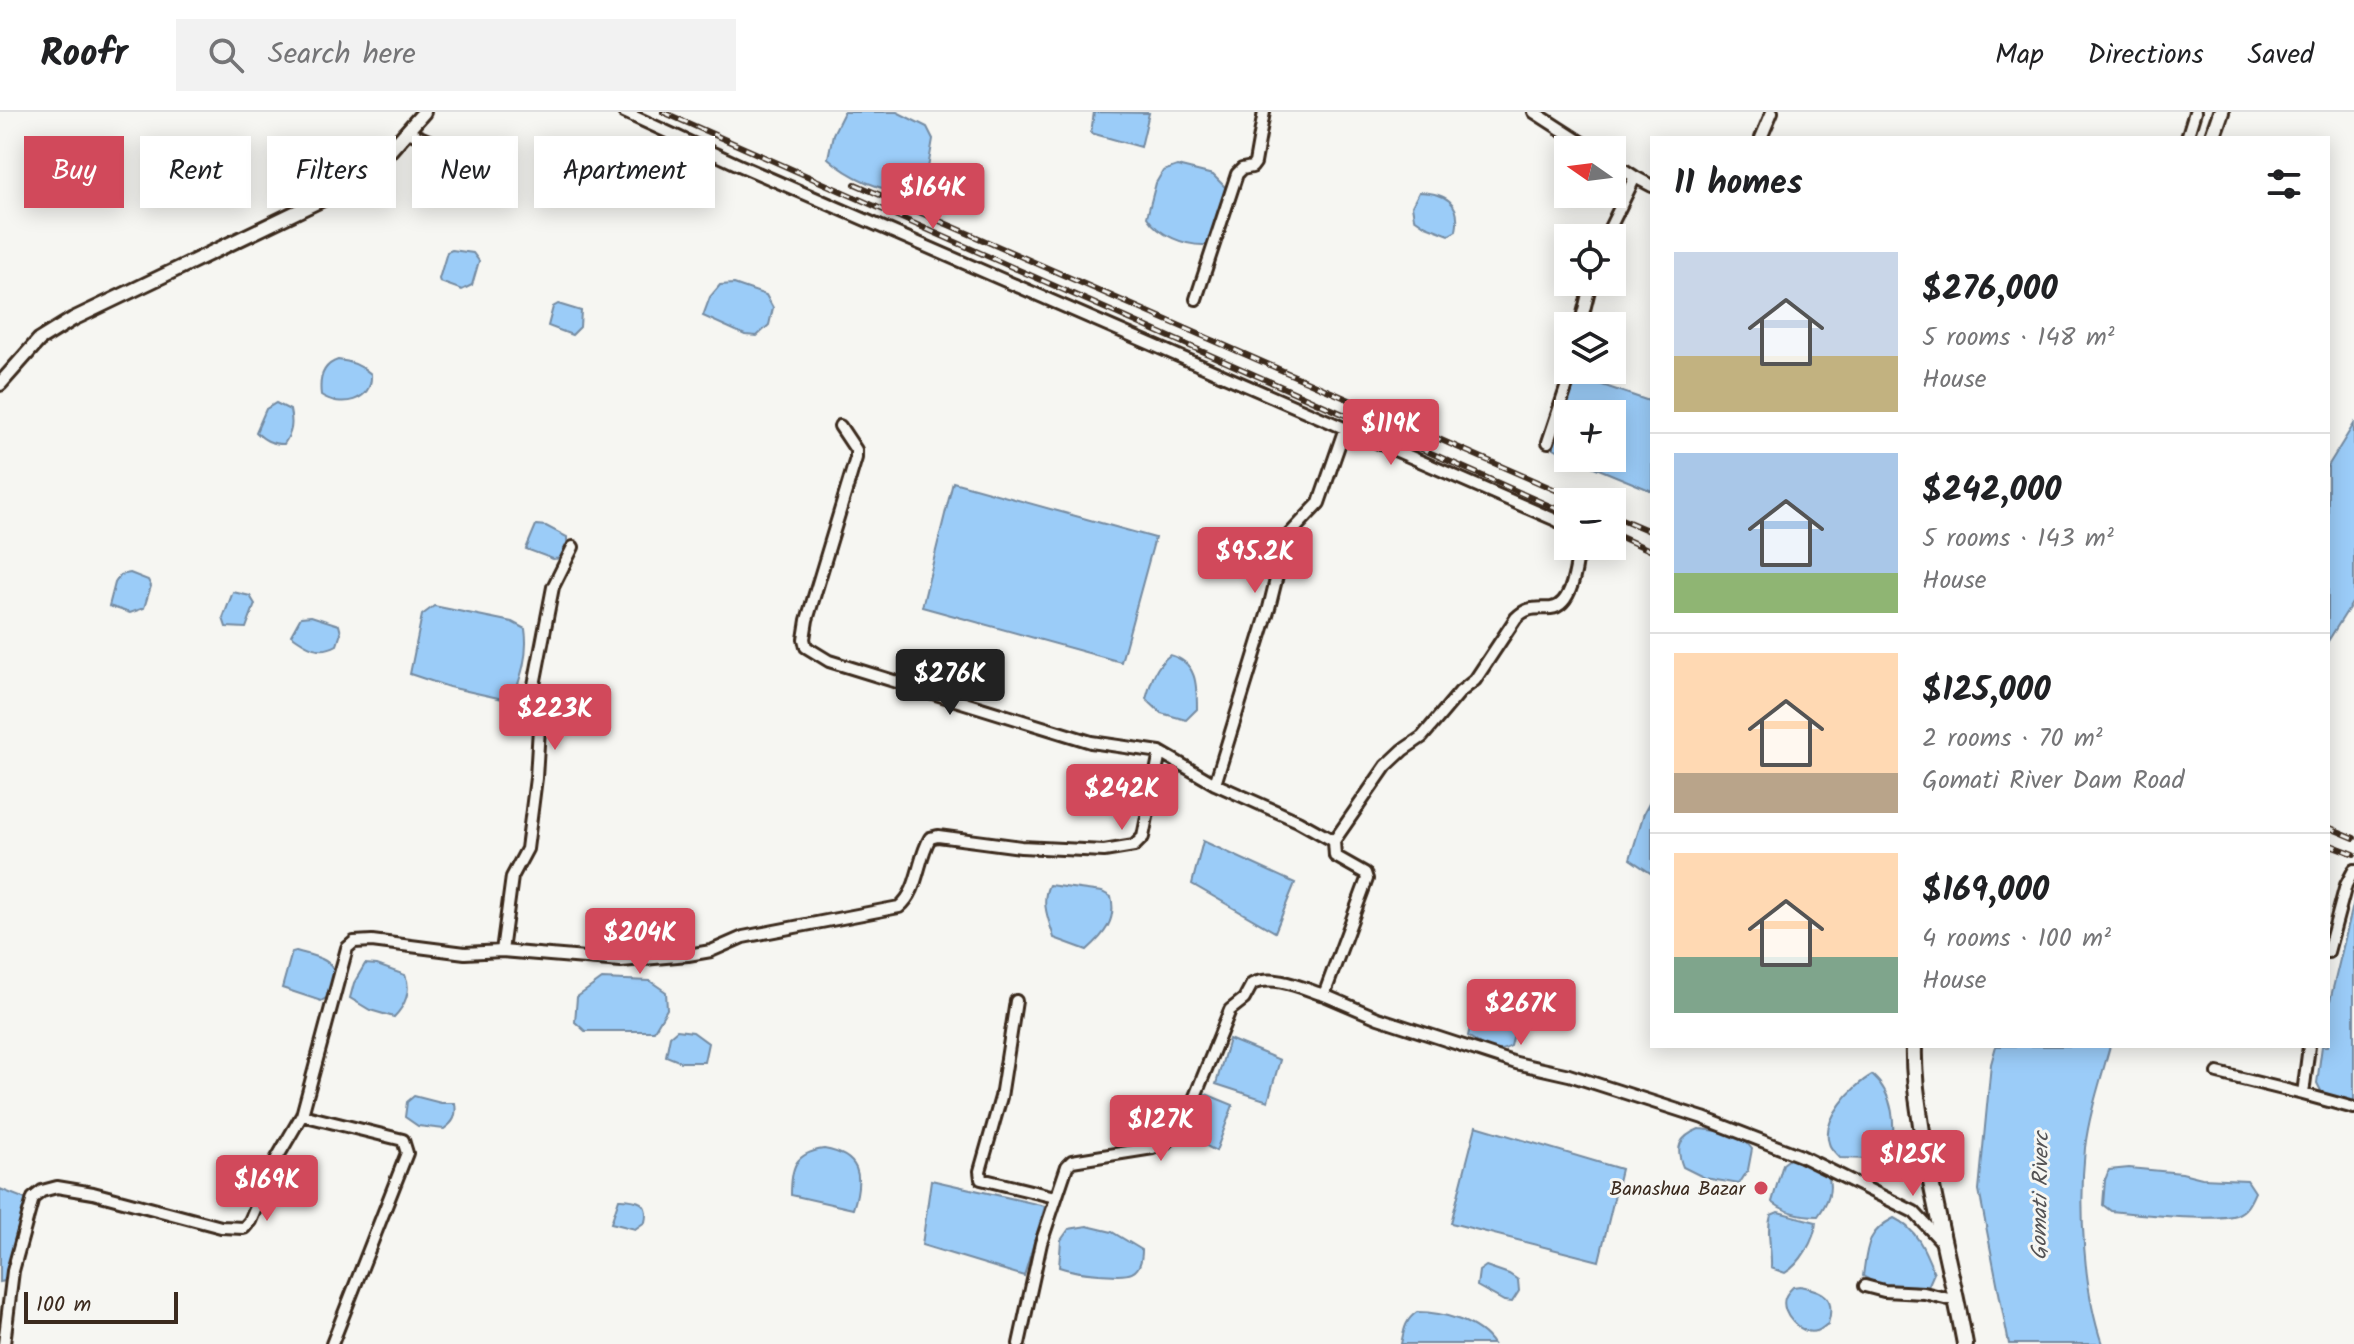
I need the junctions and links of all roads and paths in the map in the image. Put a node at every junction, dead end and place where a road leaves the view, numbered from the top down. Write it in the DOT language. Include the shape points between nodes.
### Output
graph roads {
  1 [pos="424,112"];
  2 [pos="624,112"];
  3 [pos="1264,112"];
  4 [pos="1534,112"];
  5 [pos="1772,112"];
  6 [pos="2195,112"];
  7 [pos="2221,112"];
  8 [pos="408,132"];
  9 [pos="417,136"];
  10 [pos="1571,136"];
  11 [pos="1762,136"];
  12 [pos="2188,136"];
  13 [pos="2213,136"];
  14 [pos="1626,171"];
  15 [pos="1635,177"];
  16 [pos="1650,185"];
  17 [pos="1612,224"];
  18 [pos="1196,299"];
  19 [pos="2,378"];
  20 [pos="1567,384"];
  21 [pos="840,426"];
  22 [pos="1345,428"];
  23 [pos="1548,442"];
  24 [pos="1554,519"];
  25 [pos="573,547"];
  26 [pos="1576,560"];
  27 [pos="1160,752"];
  28 [pos="1215,784"];
  29 [pos="1334,841"];
  30 [pos="2354,870"];
  31 [pos="2330,945"];
  32 [pos="502,951"];
  33 [pos="1324,995"];
  34 [pos="1016,1001"];
  35 [pos="1914,1048"];
  36 [pos="2309,1048"];
  37 [pos="2218,1073"];
  38 [pos="2303,1094"];
  39 [pos="2354,1108"];
  40 [pos="302,1115"];
  41 [pos="1055,1197"];
  42 [pos="1943,1243"];
  43 [pos="1865,1286"];
  44 [pos="1957,1301"];
  45 [pos="4,1344"];
  46 [pos="332,1344"];
  47 [pos="1019,1344"];
  48 [pos="1965,1344"];
  1 -- 8 [label="street"];
  2 -- 22 [label="street"];
  3 -- 18 [label="street" via="1255,163 1237,174"];
  4 -- 10 [label="street"];
  5 -- 11 [label="street"];
  6 -- 12 [label="street"];
  7 -- 13 [label="main road"];
  8 -- 9 [label="street"];
  8 -- 19 [label="street" via="365,179 73,319 39,340"];
  14 -- 15 [label="street"];
  15 -- 16 [label="street"];
  15 -- 17 [label="street"];
  20 -- 23 [label="street"];
  21 -- 27 [label="street" via="856,458 807,620 806,647 829,661 1091,742"];
  22 -- 24 [label="street"];
  22 -- 28 [label="street" via="1319,503 1285,543"];
  25 -- 32 [label="street" via="553,587 529,711 539,728 536,778 527,849 512,877"];
  26 -- 29 [label="street" via="1562,603 1524,610 1516,618 1485,668 1422,737 1386,766"];
  27 -- 28 [label="street"];
  27 -- 32 [label="street" via="1143,837 1122,850 1021,847 938,836 925,847 908,900 899,907 743,937 688,955 621,961"];
  28 -- 29 [label="street"];
  29 -- 33 [label="street" via="1335,856 1367,879"];
  30 -- 31 [label="street"];
  32 -- 40 [label="street" via="465,953 354,942 347,948"];
  33 -- 41 [label="street" via="1272,980 1252,984 1230,1010 1176,1134 1153,1148 1072,1161"];
  33 -- 42 [label="street" via="1516,1063 1703,1118 1801,1156 1914,1212"];
  34 -- 41 [label="street" via="981,1179"];
  35 -- 42 [label="main road" via="1931,1195"];
  36 -- 38 [label="street"];
  37 -- 38 [label="street"];
  38 -- 39 [label="street"];
  40 -- 45 [label="street" via="244,1228 221,1227 93,1193 57,1187 42,1191 33,1198 13,1271"];
  40 -- 46 [label="street" via="403,1140 407,1153"];
  41 -- 47 [label="street"];
  42 -- 44 [label="main road"];
  43 -- 44 [label="street"];
  44 -- 48 [label="main road"];
}
